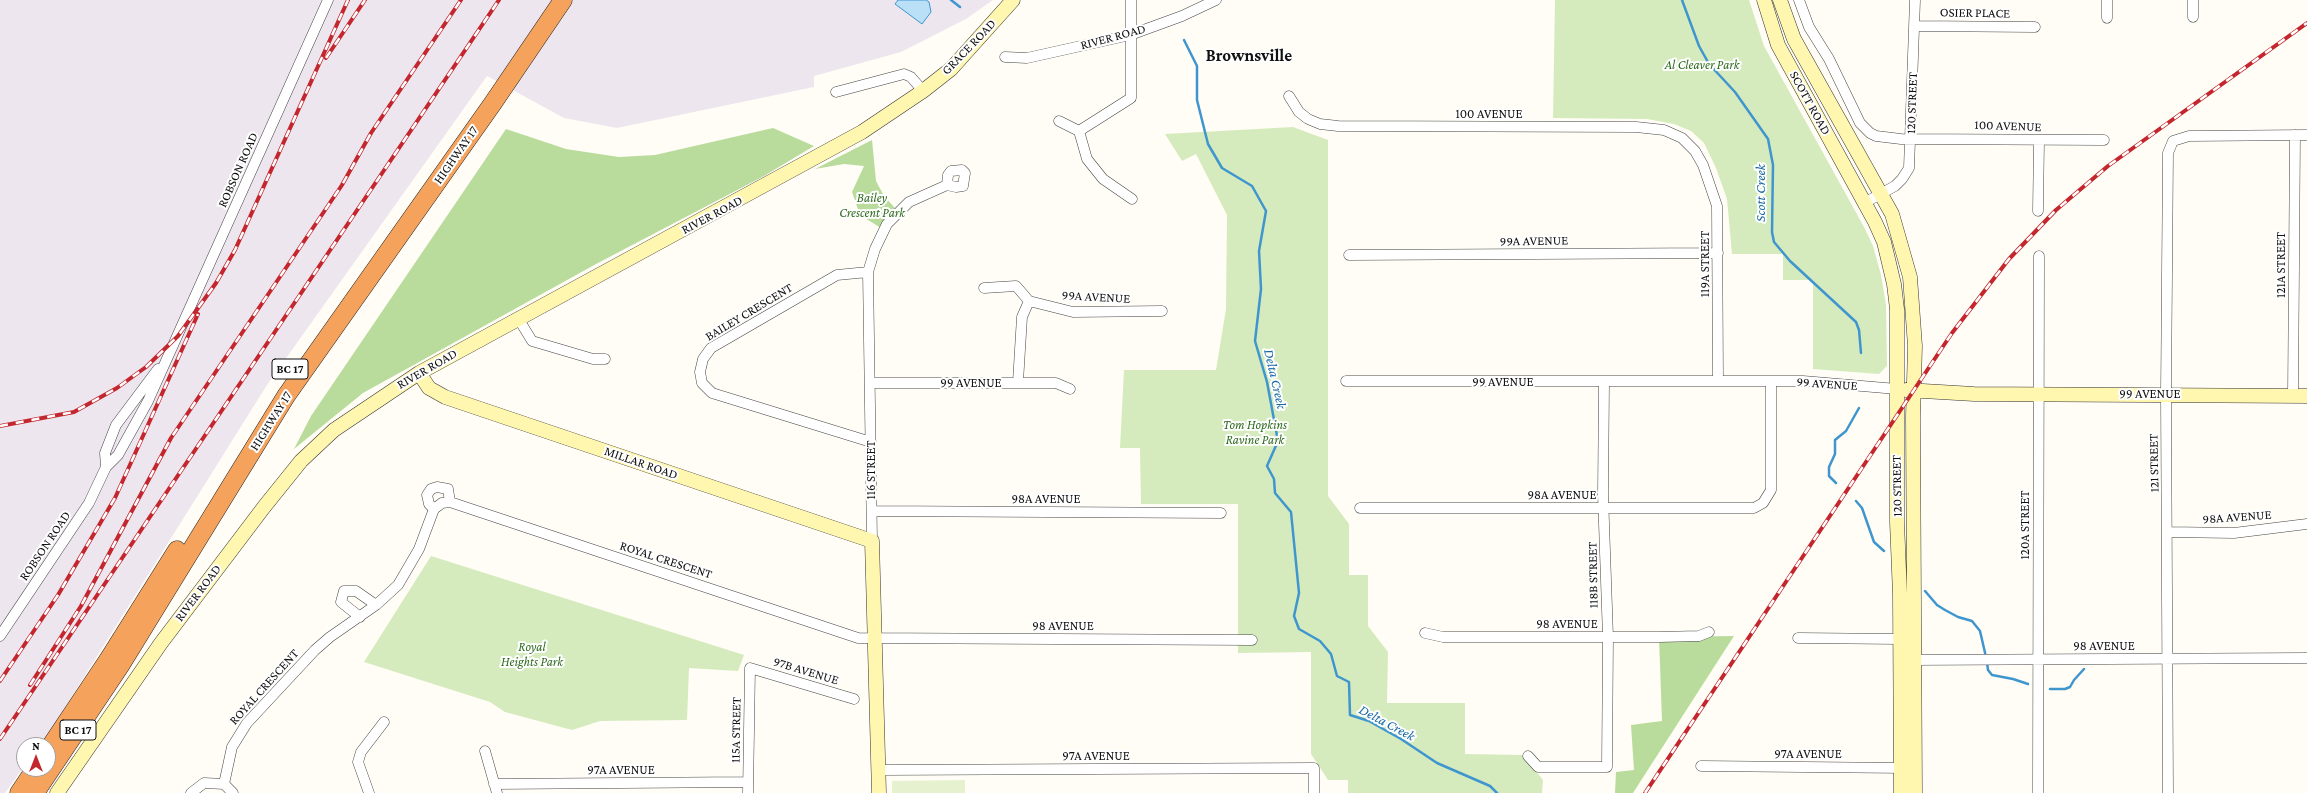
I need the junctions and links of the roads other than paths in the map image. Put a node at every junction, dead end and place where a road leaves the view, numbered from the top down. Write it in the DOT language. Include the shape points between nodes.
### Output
graph roads {
  1 [pos="328,0"];
  2 [pos="550,0"];
  3 [pos="563,0"];
  4 [pos="1013,0"];
  5 [pos="1131,0"];
  6 [pos="1216,0"];
  7 [pos="1764,0"];
  8 [pos="1780,0"];
  9 [pos="1799,0"];
  10 [pos="1915,0"];
  11 [pos="2107,0"];
  12 [pos="2193,0"];
  13 [pos="2193,17"];
  14 [pos="2107,18"];
  15 [pos="1915,26"];
  16 [pos="2035,27"];
  17 [pos="1130,35"];
  18 [pos="1006,57"];
  19 [pos="923,91"];
  20 [pos="836,92"];
  21 [pos="1289,96"];
  22 [pos="1059,121"];
  23 [pos="1080,132"];
  24 [pos="2295,135"];
  25 [pos="2307,135"];
  26 [pos="1911,138"];
  27 [pos="2039,140"];
  28 [pos="2104,140"];
  29 [pos="1695,151"];
  30 [pos="947,185"];
  31 [pos="1882,193"];
  32 [pos="1132,199"];
  33 [pos="1866,202"];
  34 [pos="2038,211"];
  35 [pos="1718,253"];
  36 [pos="1350,255"];
  37 [pos="2039,256"];
  38 [pos="868,272"];
  39 [pos="984,288"];
  40 [pos="1029,301"];
  41 [pos="1162,311"];
  42 [pos="518,318"];
  43 [pos="171,350"];
  44 [pos="605,359"];
  45 [pos="419,373"];
  46 [pos="1346,381"];
  47 [pos="1718,381"];
  48 [pos="1771,381"];
  49 [pos="1018,382"];
  50 [pos="871,383"];
  51 [pos="1604,383"];
  52 [pos="1070,389"];
  53 [pos="1897,389"];
  54 [pos="1914,390"];
  55 [pos="2038,394"];
  56 [pos="2166,394"];
  57 [pos="2300,396"];
  58 [pos="871,442"];
  59 [pos="106,467"];
  60 [pos="450,502"];
  61 [pos="1360,508"];
  62 [pos="1605,508"];
  63 [pos="434,509"];
  64 [pos="872,512"];
  65 [pos="1221,513"];
  66 [pos="2307,524"];
  67 [pos="2168,532"];
  68 [pos="872,541"];
  69 [pos="376,606"];
  70 [pos="360,617"];
  71 [pos="1709,632"];
  72 [pos="1425,633"];
  73 [pos="0,636"];
  74 [pos="1608,637"];
  75 [pos="1798,638"];
  76 [pos="875,639"];
  77 [pos="1900,639"];
  78 [pos="1252,640"];
  79 [pos="2169,658"];
  80 [pos="2307,658"];
  81 [pos="2038,659"];
  82 [pos="1907,660"];
  83 [pos="750,668"];
  84 [pos="854,699"];
  85 [pos="384,722"];
  86 [pos="56,738"];
  87 [pos="485,751"];
  88 [pos="1528,756"];
  89 [pos="1701,766"];
  90 [pos="1908,768"];
  91 [pos="879,770"];
  92 [pos="31,777"];
  93 [pos="748,782"];
  94 [pos="224,784"];
  95 [pos="496,789"];
  96 [pos="20,793"];
  97 [pos="35,793"];
  98 [pos="57,793"];
  99 [pos="190,793"];
  100 [pos="233,793"];
  101 [pos="369,793"];
  102 [pos="748,793"];
  103 [pos="879,793"];
  104 [pos="1314,793"];
  105 [pos="1901,793"];
  106 [pos="1915,793"];
  107 [pos="2038,793"];
  108 [pos="2168,793"];
  1 -- 43 [label="street, ROBSON ROAD"];
  2 -- 86 [label="highway, HIGHWAY 17 / BC 17" via="281,383 108,660"];
  3 -- 97 [label="highway, HIGHWAY 17 / BC 17" via="286,396 120,666"];
  4 -- 19 [label="street, GRACE ROAD" via="950,69"];
  5 -- 17 [label="street"];
  6 -- 17 [label="street, RIVER ROAD" via="1182,16"];
  7 -- 33 [label="street, SCOTT ROAD" via="1778,45"];
  8 -- 31 [label="street, SCOTT ROAD" via="1794,39"];
  9 -- 26 [label="street" via="1809,27 1834,69 1860,123 1876,136"];
  10 -- 15 [label="street, 120 STREET"];
  11 -- 14 [label="street"];
  12 -- 13 [label="street"];
  15 -- 16 [label="street, OSIER PLACE"];
  15 -- 26 [label="street, 120 STREET"];
  17 -- 18 [label="street, RIVER ROAD" via="1027,58"];
  17 -- 23 [label="street" via="1131,98"];
  19 -- 20 [label="street" via="904,74"];
  19 -- 42 [label="street, RIVER ROAD" via="862,132"];
  21 -- 29 [label="street, 100 AVENUE" via="1305,117 1327,125 1645,127 1674,133"];
  22 -- 23 [label="street"];
  23 -- 32 [label="street" via="1086,159 1103,179"];
  24 -- 25 [label="street"];
  24 -- 56 [label="street, 121 STREET" via="2206,136 2179,138 2173,141 2168,153"];
  24 -- 57 [label="street, 121A STREET"];
  26 -- 27 [label="street, 100 AVENUE"];
  26 -- 31 [label="street, 120 STREET" via="1911,159 1906,174 1895,186"];
  27 -- 28 [label="street, 100 AVENUE"];
  27 -- 34 [label="street"];
  29 -- 35 [label="street, 119A STREET" via="1717,204"];
  30 -- 38 [label="street, 116 STREET" via="909,202 887,224"];
  31 -- 33 [label="street, 120 STREET"];
  31 -- 54 [label="street, 120 STREET" via="1900,235 1910,276 1915,320"];
  33 -- 53 [label="street, 120 STREET" via="1884,242 1894,284 1897,309"];
  35 -- 36 [label="street, 99A AVENUE"];
  35 -- 47 [label="street, 119A STREET"];
  37 -- 55 [label="street, 120A STREET"];
  38 -- 50 [label="street, 116 STREET"];
  38 -- 58 [label="street, BAILEY CRESCENT" via="837,275 711,348 703,359 700,372 702,383 712,393"];
  39 -- 40 [label="street" via="1016,286"];
  40 -- 41 [label="street, 99A AVENUE" via="1073,312"];
  40 -- 49 [label="street" via="1022,317"];
  42 -- 44 [label="street" via="532,341 592,359"];
  42 -- 45 [label="street, RIVER ROAD"];
  43 -- 59 [label="street, ROBSON ROAD" via="148,401 118,456"];
  43 -- 59 [label="street, ROBSON ROAD" via="116,425 105,453"];
  45 -- 68 [label="street, MILLAR ROAD" via="429,388 446,397"];
  45 -- 98 [label="street, RIVER ROAD" via="334,430 301,461 173,626"];
  46 -- 51 [label="street, 99 AVENUE"];
  47 -- 48 [label="street, 99 AVENUE"];
  47 -- 51 [label="street, 99 AVENUE"];
  48 -- 53 [label="street, 99 AVENUE"];
  48 -- 62 [label="street, 98A AVENUE" via="1772,480 1770,495 1764,503 1747,509"];
  49 -- 50 [label="street, 99 AVENUE"];
  49 -- 52 [label="street, 99 AVENUE" via="1056,383"];
  50 -- 58 [label="street, 116 STREET"];
  51 -- 62 [label="street, 118B STREET"];
  53 -- 54 [label="street, 99 AVENUE"];
  53 -- 77 [label="street, 120 STREET"];
  54 -- 55 [label="street, 99 AVENUE" via="1974,394"];
  54 -- 82 [label="street, 120 STREET"];
  55 -- 56 [label="street, 99 AVENUE"];
  55 -- 81 [label="street, 120A STREET"];
  56 -- 57 [label="street, 99 AVENUE"];
  56 -- 67 [label="street, 121 STREET"];
  58 -- 64 [label="street, 116 STREET"];
  59 -- 73 [label="street, ROBSON ROAD" via="89,503"];
  60 -- 63 [label="street" via="442,503"];
  60 -- 63 [label="street" via="448,489 431,488 427,500"];
  60 -- 76 [label="street, ROYAL CRESCENT" via="858,638"];
  61 -- 62 [label="street, 98A AVENUE"];
  62 -- 74 [label="street, 118B STREET"];
  63 -- 69 [label="street, ROYAL CRESCENT" via="415,557 398,585"];
  64 -- 65 [label="street, 98A AVENUE"];
  64 -- 68 [label="street, 116 STREET"];
  66 -- 67 [label="street, 98A AVENUE" via="2234,533"];
  67 -- 79 [label="street, 121 STREET"];
  68 -- 76 [label="street, 116 STREET"];
  69 -- 70 [label="street, ROYAL CRESCENT"];
  69 -- 70 [label="street" via="356,591 344,591 341,602"];
  70 -- 94 [label="street, ROYAL CRESCENT" via="330,636 315,650 247,723 232,747"];
  71 -- 74 [label="street, 98 AVENUE" via="1699,636"];
  72 -- 74 [label="street, 98 AVENUE" via="1443,637"];
  74 -- 88 [label="street, 118B STREET" via="1607,767 1538,767"];
  75 -- 77 [label="street"];
  76 -- 78 [label="street, 98 AVENUE"];
  76 -- 91 [label="street, 116 STREET"];
  77 -- 82 [label="street, 120 STREET"];
  79 -- 80 [label="street, 98 AVENUE"];
  79 -- 81 [label="street, 98 AVENUE"];
  79 -- 108 [label="street, 121 STREET"];
  81 -- 82 [label="street, 98 AVENUE"];
  81 -- 107 [label="street, 120A STREET"];
  82 -- 90 [label="street, 120 STREET"];
  83 -- 84 [label="street, 97B AVENUE"];
  83 -- 93 [label="street, 115A STREET"];
  85 -- 101 [label="street" via="361,752 358,762"];
  87 -- 95 [label="street"];
  89 -- 90 [label="street, 97A AVENUE"];
  90 -- 105 [label="street, 120 STREET"];
  90 -- 106 [label="street, 120 STREET"];
  91 -- 103 [label="street, 116 STREET"];
  91 -- 104 [label="street, 97A AVENUE" via="1314,768"];
  92 -- 96 [label="highway"];
  93 -- 95 [label="street, 97A AVENUE"];
  93 -- 102 [label="street, 115A STREET"];
  94 -- 99 [label="street" via="204,783"];
  94 -- 100 [label="street"];
}
